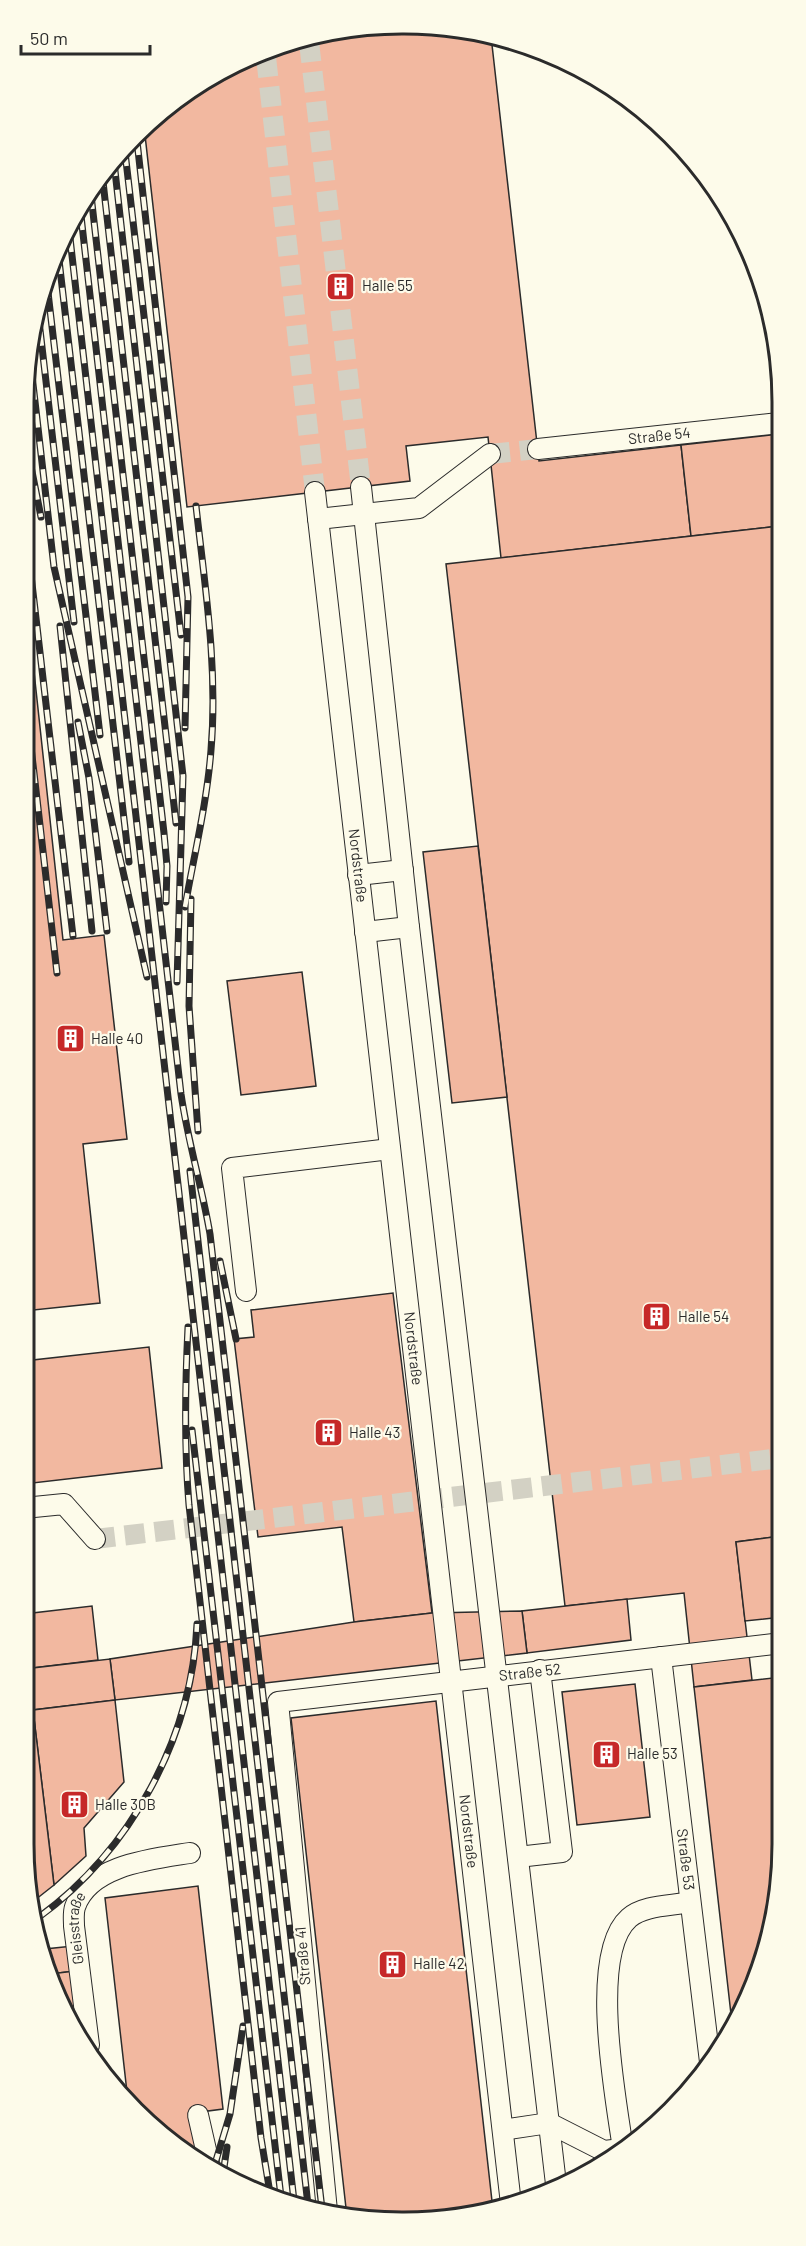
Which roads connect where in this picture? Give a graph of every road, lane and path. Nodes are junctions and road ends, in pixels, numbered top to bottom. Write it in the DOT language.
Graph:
graph roads {
  1 [pos="772,424"];
  2 [pos="538,449"];
  3 [pos="490,454"];
  4 [pos="361,487"];
  5 [pos="315,492"];
  6 [pos="364,514"];
  7 [pos="318,519"];
  8 [pos="403,870"];
  9 [pos="358,875"];
  10 [pos="409,927"];
  11 [pos="365,932"];
  12 [pos="390,1149"];
  13 [pos="246,1290"];
  14 [pos="34,1507"];
  15 [pos="95,1539"];
  16 [pos="772,1644"];
  17 [pos="661,1657"];
  18 [pos="540,1670"];
  19 [pos="497,1675"];
  20 [pos="451,1680"];
  21 [pos="278,1702"];
  22 [pos="190,1853"];
  23 [pos="518,1857"];
  24 [pos="690,1902"];
  25 [pos="87,2033"];
  26 [pos="708,2049"];
  27 [pos="198,2115"];
  28 [pos="549,2123"];
  29 [pos="502,2130"];
  30 [pos="617,2142"];
  31 [pos="605,2151"];
  32 [pos="207,2155"];
  33 [pos="555,2178"];
  34 [pos="510,2195"];
  35 [pos="326,2203"];
  1 -- 2 [label="street, Straße 54"];
  3 -- 6 [label="street"];
  4 -- 6 [label="street"];
  5 -- 7 [label="street, Nordstraße"];
  6 -- 7 [label="street"];
  6 -- 8 [label="street"];
  7 -- 9 [label="street, Nordstraße"];
  8 -- 9 [label="street"];
  8 -- 10 [label="street"];
  9 -- 11 [label="street, Nordstraße"];
  10 -- 11 [label="street"];
  10 -- 19 [label="street"];
  11 -- 12 [label="street, Nordstraße"];
  12 -- 13 [label="street"];
  12 -- 20 [label="street, Nordstraße"];
  14 -- 15 [label="street"];
  16 -- 17 [label="street, Straße 52"];
  17 -- 18 [label="street, Straße 52"];
  17 -- 24 [label="street, Straße 53"];
  18 -- 19 [label="street, Straße 52"];
  18 -- 23 [label="street"];
  19 -- 20 [label="street, Straße 52"];
  19 -- 23 [label="street"];
  20 -- 21 [label="street, Straße 52"];
  20 -- 29 [label="street, Nordstraße"];
  21 -- 35 [label="street, Straße 41"];
  22 -- 25 [label="street, Gleisstraße"];
  23 -- 28 [label="street"];
  24 -- 26 [label="street, Straße 53"];
  24 -- 30 [label="street"];
  27 -- 32 [label="street"];
  28 -- 29 [label="street"];
  28 -- 31 [label="street"];
  28 -- 33 [label="street"];
  29 -- 34 [label="street, Nordstraße"];
}
